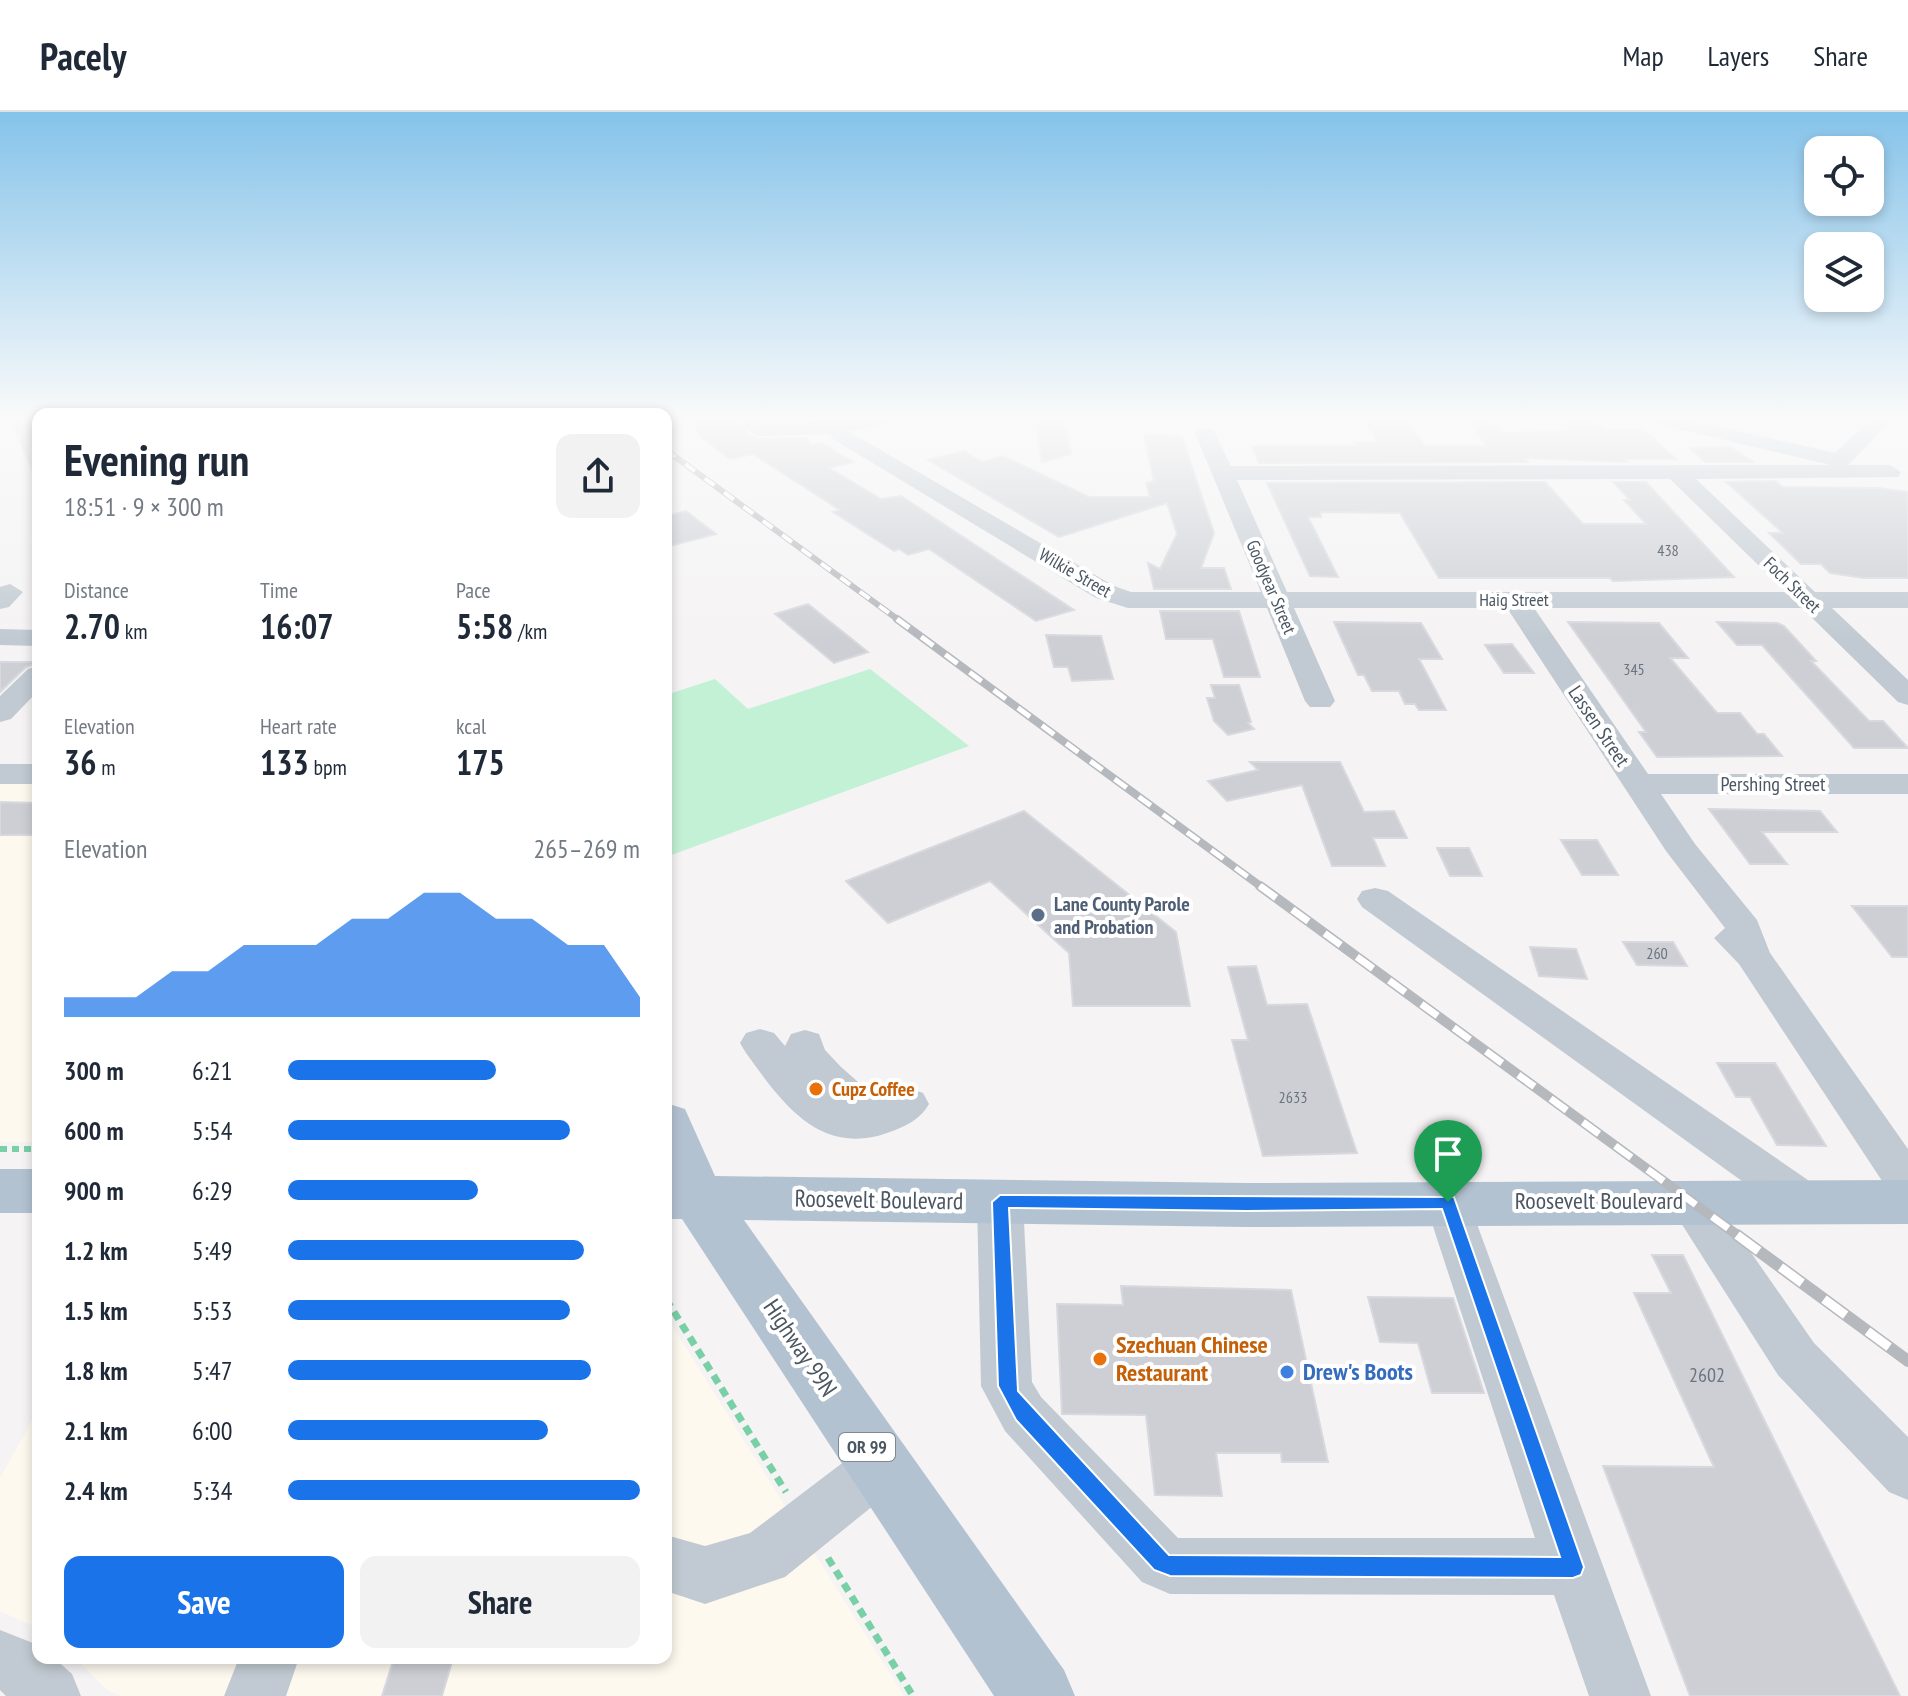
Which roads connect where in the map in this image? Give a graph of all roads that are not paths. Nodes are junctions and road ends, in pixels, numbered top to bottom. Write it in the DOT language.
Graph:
graph roads {
  1 [pos="937,492"];
  2 [pos="1231,492"];
  3 [pos="1697,492"];
  4 [pos="1120,598"];
  5 [pos="1277,600"];
  6 [pos="1515,600"];
  7 [pos="1808,600"];
  8 [pos="1908,600"];
  9 [pos="0,637"];
  10 [pos="32,638"];
  11 [pos="32,681"];
  12 [pos="1908,696"];
  13 [pos="1320,701"];
  14 [pos="0,713"];
  15 [pos="0,774"];
  16 [pos="32,774"];
  17 [pos="1638,784"];
  18 [pos="1908,784"];
  19 [pos="1375,899"];
  20 [pos="760,1043"];
  21 [pos="805,1044"];
  22 [pos="672,1161"];
  23 [pos="1908,1184"];
  24 [pos="676,1187"];
  25 [pos="0,1191"];
  26 [pos="32,1191"];
  27 [pos="1690,1201"];
  28 [pos="1000,1202"];
  29 [pos="1448,1202"];
  30 [pos="1805,1202"];
  31 [pos="1908,1202"];
  32 [pos="881,1466"];
  33 [pos="1908,1474"];
  34 [pos="672,1565"];
  35 [pos="1573,1567"];
  36 [pos="0,1660"];
  37 [pos="267,1664"];
  38 [pos="50,1696"];
  39 [pos="255,1696"];
  40 [pos="1038,1696"];
  41 [pos="1620,1696"];
  1 -- 4 [label="street, Wilkie Street"];
  2 -- 5 [label="street, Goodyear Street"];
  3 -- 7 [label="street, Foch Street"];
  4 -- 5 [label="street, Haig Street"];
  5 -- 6 [label="street, Haig Street"];
  5 -- 13 [label="street, Goodyear Street"];
  6 -- 7 [label="street, Haig Street"];
  6 -- 17 [label="street, Lassen Street"];
  7 -- 8 [label="street, Haig Street"];
  7 -- 12 [label="street, Foch Street"];
  9 -- 10 [label="street"];
  11 -- 14 [label="street"];
  15 -- 16 [label="street"];
  17 -- 18 [label="street, Pershing Street"];
  17 -- 23 [label="street, Lassen Street"];
  19 -- 30 [label="street"];
  20 -- 21 [label="street"];
  22 -- 24 [label="main road, Highway 99N / OR 99"];
  24 -- 28 [label="main road, Roosevelt Boulevard"];
  24 -- 32 [label="main road, Highway 99N / OR 99"];
  25 -- 26 [label="main road"];
  27 -- 29 [label="main road, Roosevelt Boulevard"];
  27 -- 30 [label="main road, Roosevelt Boulevard"];
  27 -- 33 [label="street"];
  28 -- 29 [label="main road, Roosevelt Boulevard"];
  28 -- 35 [label="street"];
  29 -- 35 [label="street"];
  30 -- 31 [label="main road, Roosevelt Boulevard"];
  32 -- 34 [label="street"];
  32 -- 40 [label="main road, Highway 99N / OR 99"];
  35 -- 41 [label="street"];
  36 -- 38 [label="street"];
  37 -- 39 [label="street"];
}
